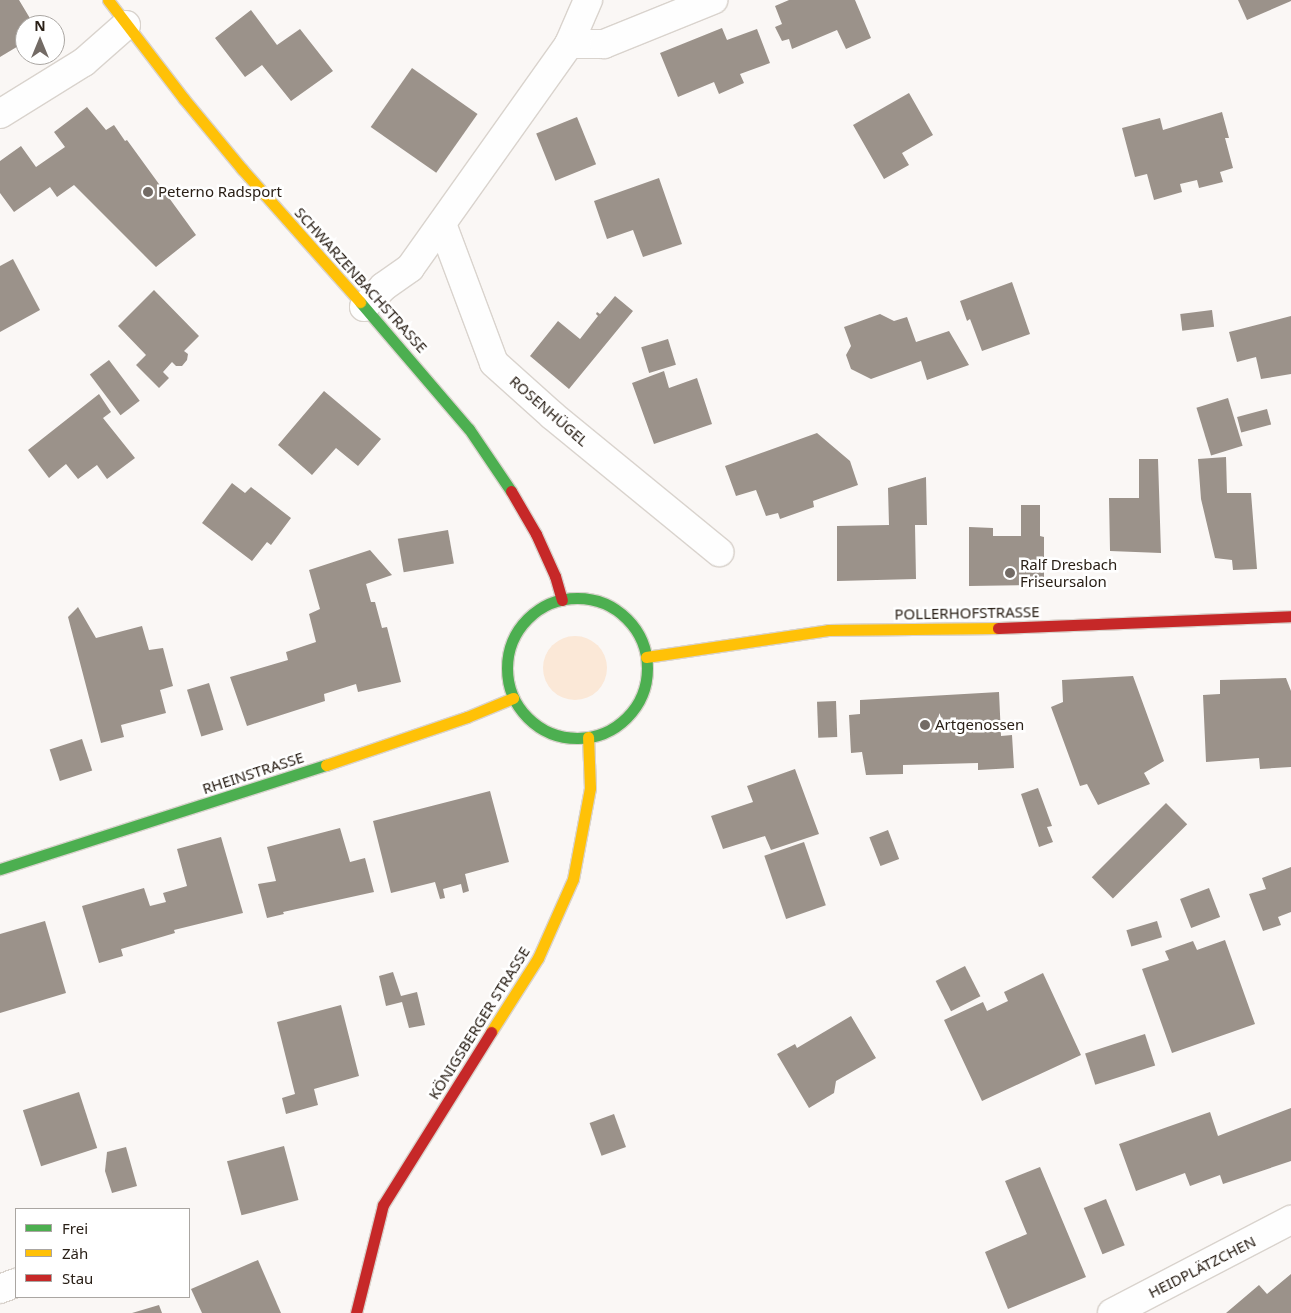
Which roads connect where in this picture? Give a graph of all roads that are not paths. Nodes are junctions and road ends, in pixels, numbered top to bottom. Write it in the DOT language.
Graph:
graph roads {
  1 [pos="108,0"];
  2 [pos="588,0"];
  3 [pos="713,0"];
  4 [pos="126,25"];
  5 [pos="570,44"];
  6 [pos="0,114"];
  7 [pos="442,224"];
  8 [pos="364,307"];
  9 [pos="719,552"];
  10 [pos="562,600"];
  11 [pos="1291,616"];
  12 [pos="646,657"];
  13 [pos="513,698"];
  14 [pos="588,737"];
  15 [pos="0,869"];
  16 [pos="1291,1220"];
  17 [pos="15,1283"];
  18 [pos="0,1289"];
  19 [pos="356,1313"];
  20 [pos="1112,1313"];
  1 -- 4 [label="main road, SCHWARZENBACHSTRASSE"];
  2 -- 5 [label="street"];
  3 -- 5 [label="street"];
  4 -- 6 [label="street"];
  4 -- 8 [label="main road, SCHWARZENBACHSTRASSE"];
  5 -- 7 [label="street"];
  7 -- 8 [label="street"];
  7 -- 9 [label="street, ROSENHÜGEL"];
  8 -- 10 [label="main road, SCHWARZENBACHSTRASSE"];
  10 -- 12 [label="main road"];
  10 -- 13 [label="main road"];
  11 -- 12 [label="main road, POLLERHOFSTRASSE"];
  12 -- 14 [label="main road"];
  13 -- 14 [label="main road"];
  13 -- 15 [label="main road, RHEINSTRASSE"];
  14 -- 19 [label="main road, KÖNIGSBERGER STRASSE"];
  16 -- 20 [label="street, HEIDPLÄTZCHEN"];
  17 -- 18 [label="street"];
}
